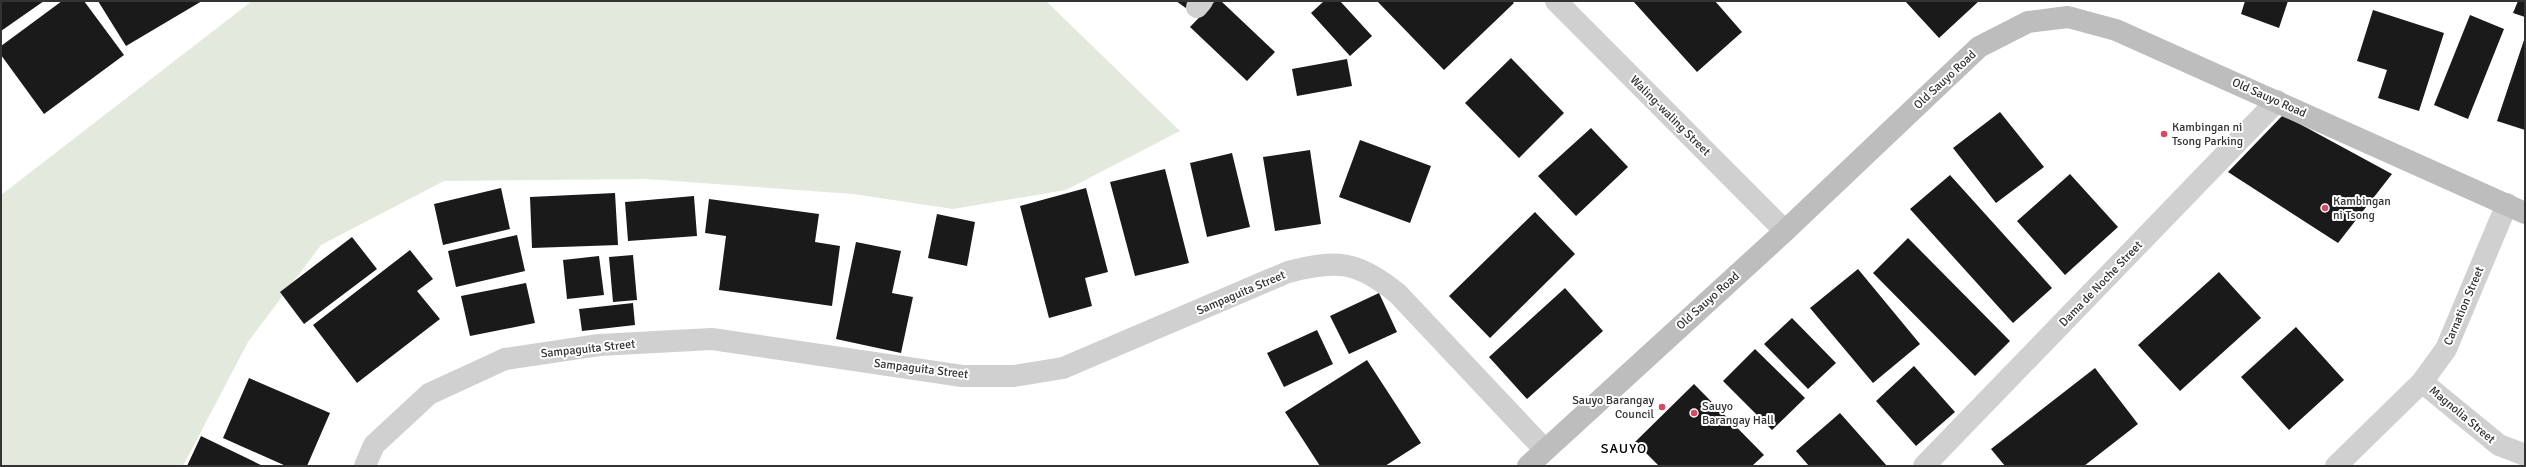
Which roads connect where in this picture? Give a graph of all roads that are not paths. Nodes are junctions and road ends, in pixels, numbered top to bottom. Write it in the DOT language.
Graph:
graph roads {
  1 [pos="1556,1"];
  2 [pos="2277,102"];
  3 [pos="2516,208"];
  4 [pos="1785,231"];
  5 [pos="2422,382"];
  6 [pos="1545,450"];
  7 [pos="2525,455"];
  8 [pos="365,466"];
  9 [pos="1528,466"];
  10 [pos="1924,466"];
  11 [pos="2336,466"];
  1 -- 4 [label="street, Waling-waling Street"];
  2 -- 3 [label="main road, Old Sauyo Road"];
  2 -- 4 [label="main road, Old Sauyo Road"];
  2 -- 10 [label="street, Dama de Noche Street"];
  3 -- 5 [label="street, Carnation Street"];
  4 -- 6 [label="main road, Old Sauyo Road"];
  5 -- 7 [label="street, Magnolia Street"];
  5 -- 11 [label="street, Carnation Street"];
  6 -- 8 [label="street, Sampaguita Street"];
  6 -- 9 [label="main road, Old Sauyo Road"];
}
